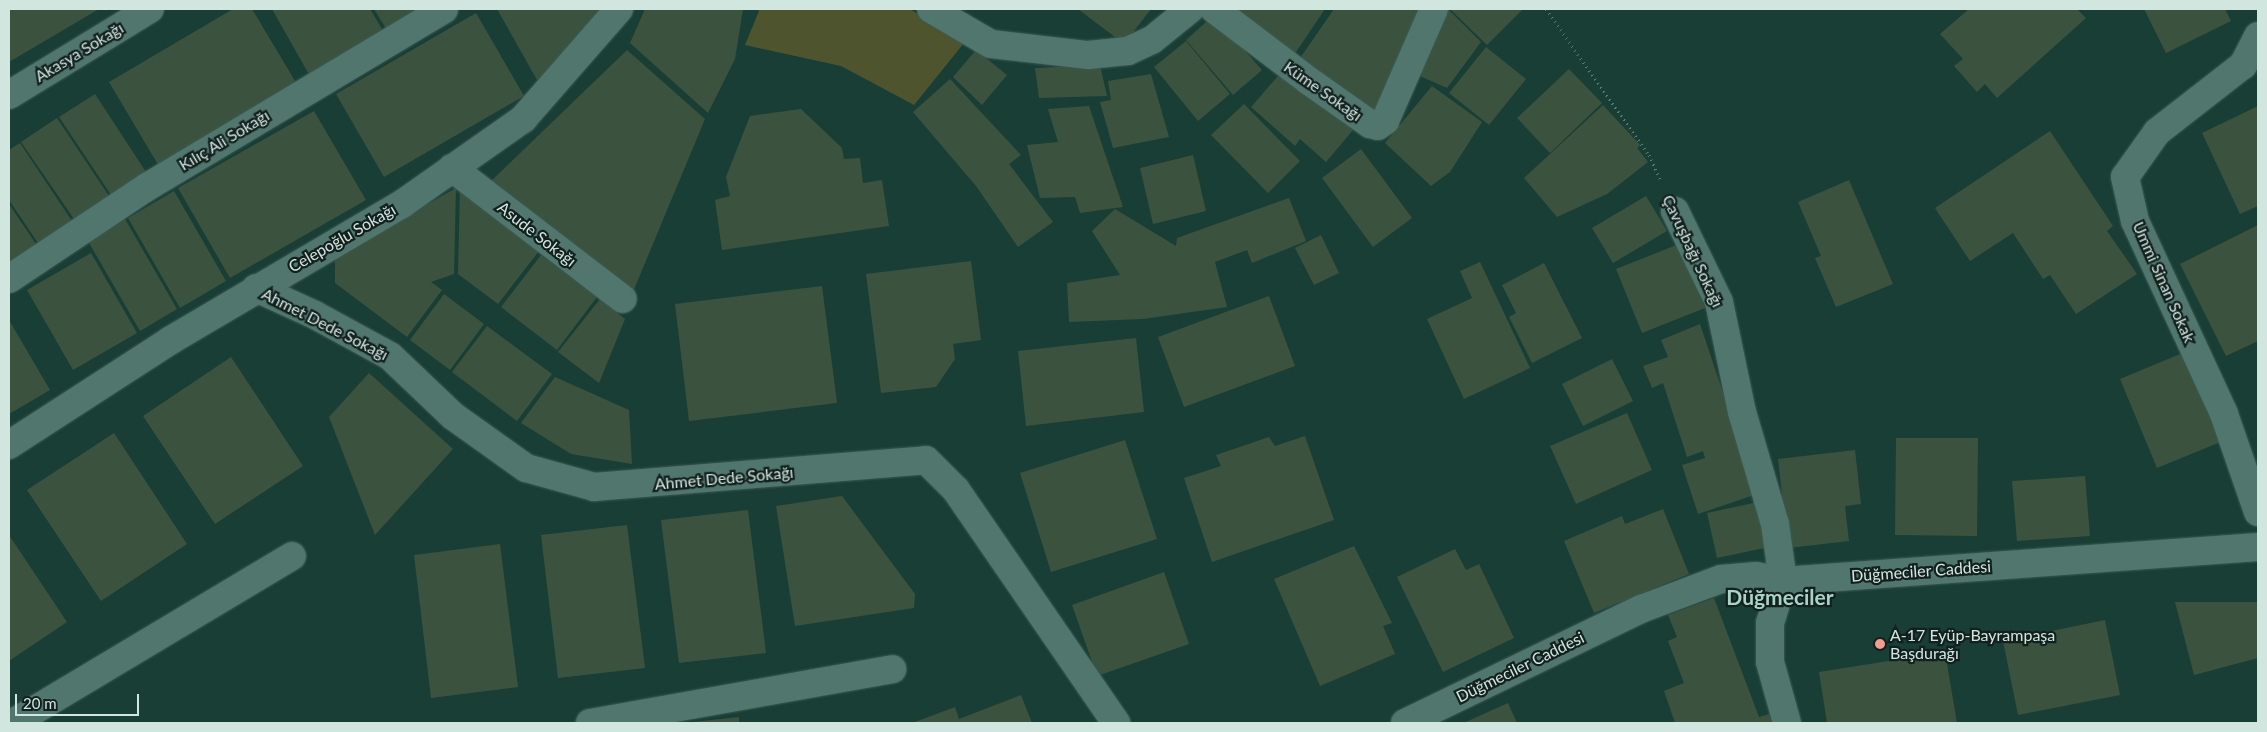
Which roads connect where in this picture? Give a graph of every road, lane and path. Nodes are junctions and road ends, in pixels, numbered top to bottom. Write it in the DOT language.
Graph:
graph roads {
  1 [pos="150,9"];
  2 [pos="444,9"];
  3 [pos="618,9"];
  4 [pos="931,9"];
  5 [pos="1190,9"];
  6 [pos="1214,9"];
  7 [pos="1434,9"];
  8 [pos="1546,9"];
  9 [pos="2258,36"];
  10 [pos="9,95"];
  11 [pos="452,168"];
  12 [pos="1675,211"];
  13 [pos="9,279"];
  14 [pos="256,288"];
  15 [pos="623,299"];
  16 [pos="9,445"];
  17 [pos="2258,512"];
  18 [pos="2258,547"];
  19 [pos="292,556"];
  20 [pos="1783,581"];
  21 [pos="892,669"];
  22 [pos="13,723"];
  23 [pos="590,723"];
  24 [pos="1116,723"];
  25 [pos="1405,723"];
  26 [pos="1787,723"];
  1 -- 10 [label="street, Akasya Sokağı"];
  2 -- 13 [label="street, Kılıç Ali Sokağı"];
  3 -- 11 [label="street, Celepoğlu Sokağı"];
  4 -- 5 [label="street"];
  6 -- 7 [label="street, Küme Sokağı"];
  8 -- 12 [label="path, Çavuşbağı Sokağı"];
  9 -- 17 [label="street, Ummi Sinan Sokak"];
  11 -- 14 [label="street, Celepoğlu Sokağı"];
  11 -- 15 [label="street, Asude Sokağı"];
  12 -- 20 [label="street, Çavuşbağı Sokağı"];
  14 -- 16 [label="street, Celepoğlu Sokağı"];
  14 -- 24 [label="street, Ahmet Dede Sokağı"];
  18 -- 20 [label="street, Düğmeciler Caddesi"];
  19 -- 22 [label="street"];
  20 -- 25 [label="street, Düğmeciler Caddesi"];
  20 -- 26 [label="street"];
  21 -- 23 [label="street"];
}
